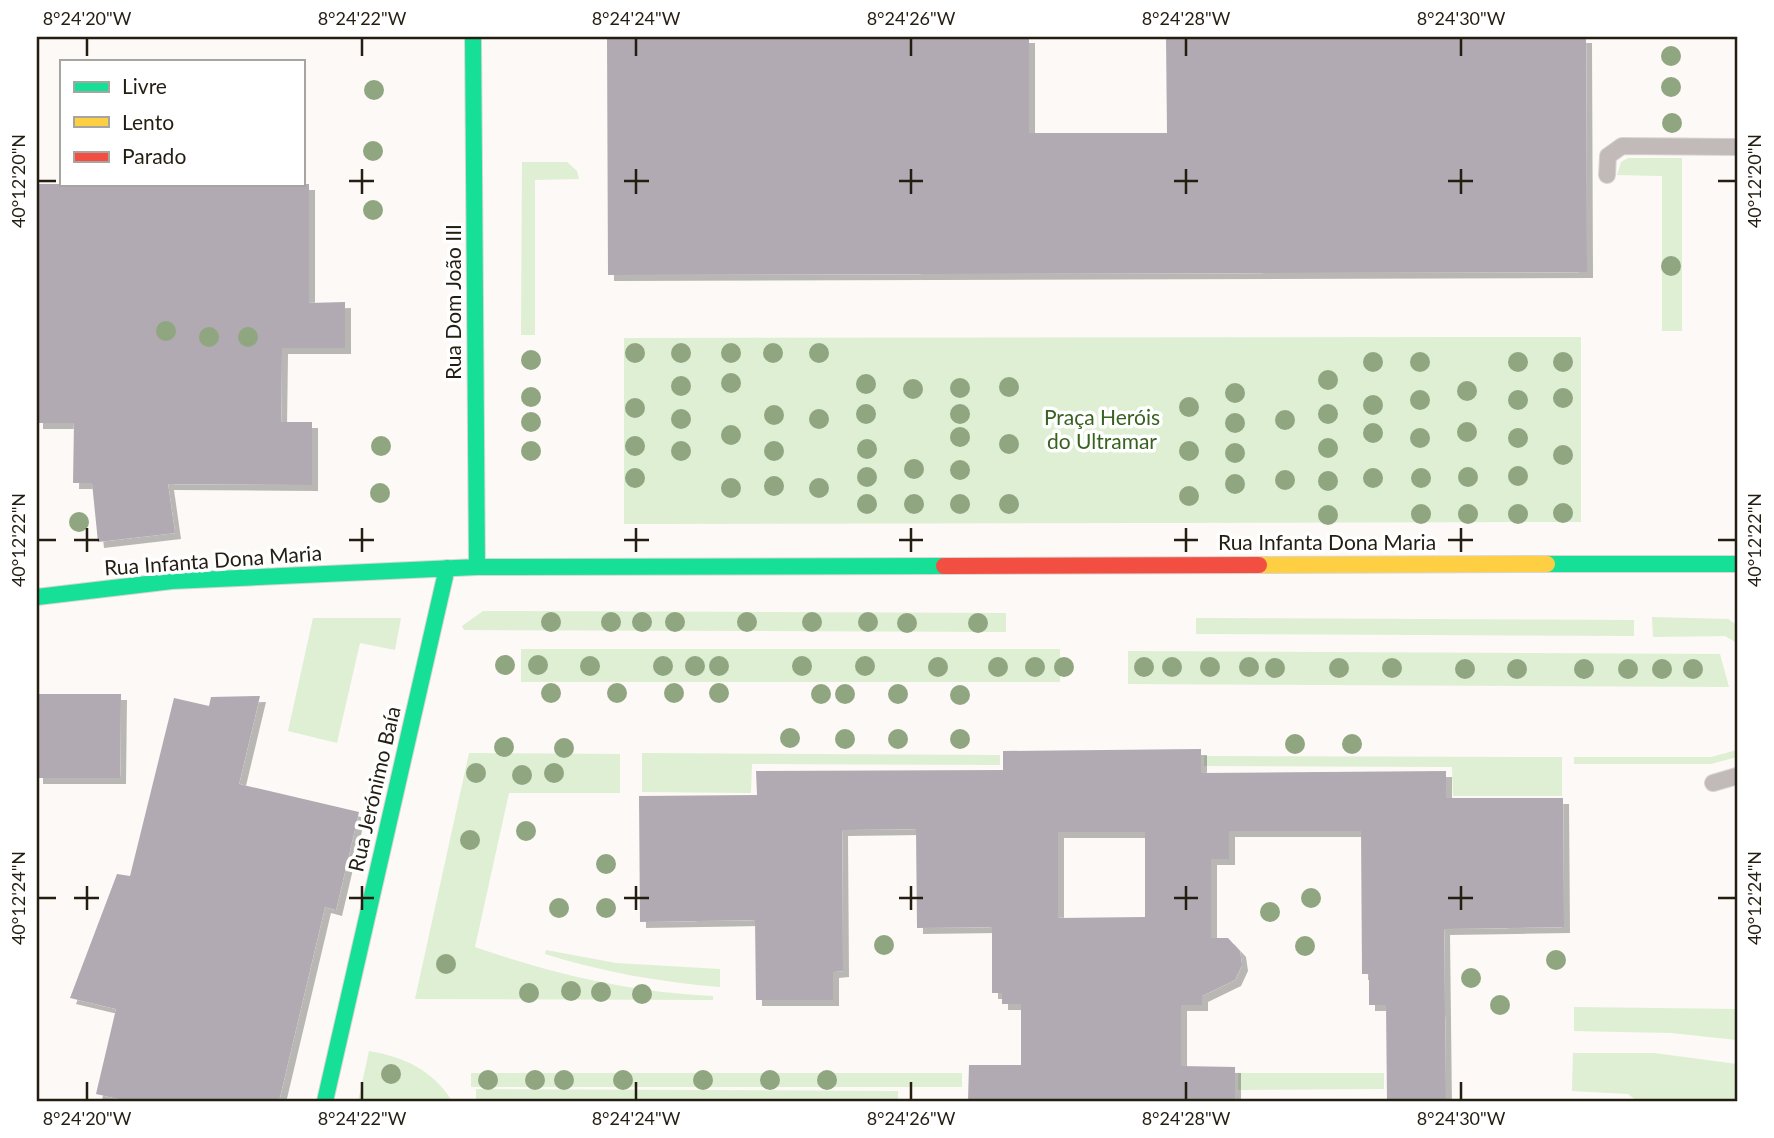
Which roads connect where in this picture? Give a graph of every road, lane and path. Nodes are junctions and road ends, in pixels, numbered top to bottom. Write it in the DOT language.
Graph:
graph roads {
  1 [pos="473,37"];
  2 [pos="1737,147"];
  3 [pos="1607,175"];
  4 [pos="1737,564"];
  5 [pos="477,567"];
  6 [pos="446,568"];
  7 [pos="37,597"];
  8 [pos="1737,776"];
  9 [pos="1713,783"];
  10 [pos="326,1101"];
  1 -- 5 [label="street, Rua Dom João III"];
  2 -- 3 [label="lane"];
  4 -- 5 [label="street, Rua Infanta Dona Maria"];
  5 -- 6 [label="street, Rua Infanta Dona Maria"];
  6 -- 7 [label="street, Rua Infanta Dona Maria"];
  6 -- 10 [label="street, Rua Jerónimo Baía"];
  8 -- 9 [label="lane"];
}
